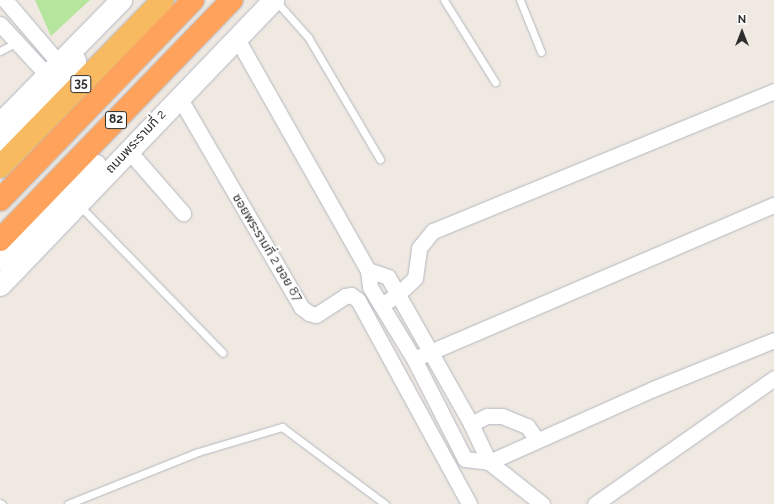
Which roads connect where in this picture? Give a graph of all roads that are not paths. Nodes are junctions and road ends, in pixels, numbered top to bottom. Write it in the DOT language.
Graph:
graph roads {
  1 [pos="5,0"];
  2 [pos="121,0"];
  3 [pos="163,0"];
  4 [pos="193,0"];
  5 [pos="225,0"];
  6 [pos="232,0"];
  7 [pos="274,0"];
  8 [pos="444,0"];
  9 [pos="522,1"];
  10 [pos="103,19"];
  11 [pos="0,24"];
  12 [pos="236,38"];
  13 [pos="17,42"];
  14 [pos="0,51"];
  15 [pos="540,52"];
  16 [pos="53,69"];
  17 [pos="495,82"];
  18 [pos="774,91"];
  19 [pos="177,99"];
  20 [pos="0,123"];
  21 [pos="0,148"];
  22 [pos="128,150"];
  23 [pos="380,159"];
  24 [pos="0,167"];
  25 [pos="0,200"];
  26 [pos="78,203"];
  27 [pos="774,205"];
  28 [pos="183,213"];
  29 [pos="0,233"];
  30 [pos="0,240"];
  31 [pos="0,259"];
  32 [pos="368,270"];
  33 [pos="0,285"];
  34 [pos="398,294"];
  35 [pos="382,304"];
  36 [pos="774,340"];
  37 [pos="223,352"];
  38 [pos="428,352"];
  39 [pos="414,359"];
  40 [pos="774,378"];
  41 [pos="471,424"];
  42 [pos="537,440"];
  43 [pos="489,462"];
  44 [pos="68,504"];
  45 [pos="385,504"];
  46 [pos="469,504"];
  47 [pos="542,504"];
  48 [pos="594,504"];
  1 -- 16 [label="street"];
  2 -- 10 [label="main road, 35"];
  3 -- 24 [label="highway, 35"];
  4 -- 25 [label="highway, 82"];
  5 -- 29 [label="highway"];
  6 -- 30 [label="highway, 82"];
  7 -- 12 [label="main road, ถนนพระรามที่ 2"];
  7 -- 23 [label="lane"];
  8 -- 17 [label="lane"];
  9 -- 15 [label="lane"];
  10 -- 16 [label="main road, 35"];
  10 -- 21 [label="main road"];
  11 -- 13 [label="street"];
  12 -- 19 [label="main road, ถนนพระรามที่ 2"];
  12 -- 32 [label="street"];
  13 -- 14 [label="lane"];
  13 -- 16 [label="street"];
  16 -- 20 [label="main road, 35"];
  18 -- 34 [label="street"];
  19 -- 22 [label="main road, ถนนพระรามที่ 2"];
  19 -- 31 [label="main road"];
  19 -- 46 [label="street, ซอยพระรามที่ 2 ซอย 87"];
  22 -- 26 [label="main road, ถนนพระรามที่ 2"];
  22 -- 28 [label="street"];
  26 -- 33 [label="main road, ถนนพระรามที่ 2"];
  26 -- 37 [label="lane"];
  27 -- 38 [label="street"];
  32 -- 34 [label="street"];
  32 -- 35 [label="street"];
  34 -- 35 [label="street"];
  34 -- 38 [label="street"];
  35 -- 39 [label="street"];
  36 -- 42 [label="street"];
  38 -- 39 [label="street"];
  38 -- 41 [label="street"];
  39 -- 43 [label="street"];
  40 -- 48 [label="street"];
  41 -- 42 [label="street"];
  41 -- 43 [label="street"];
  42 -- 43 [label="street"];
  43 -- 47 [label="street"];
  44 -- 45 [label="lane"];
}
